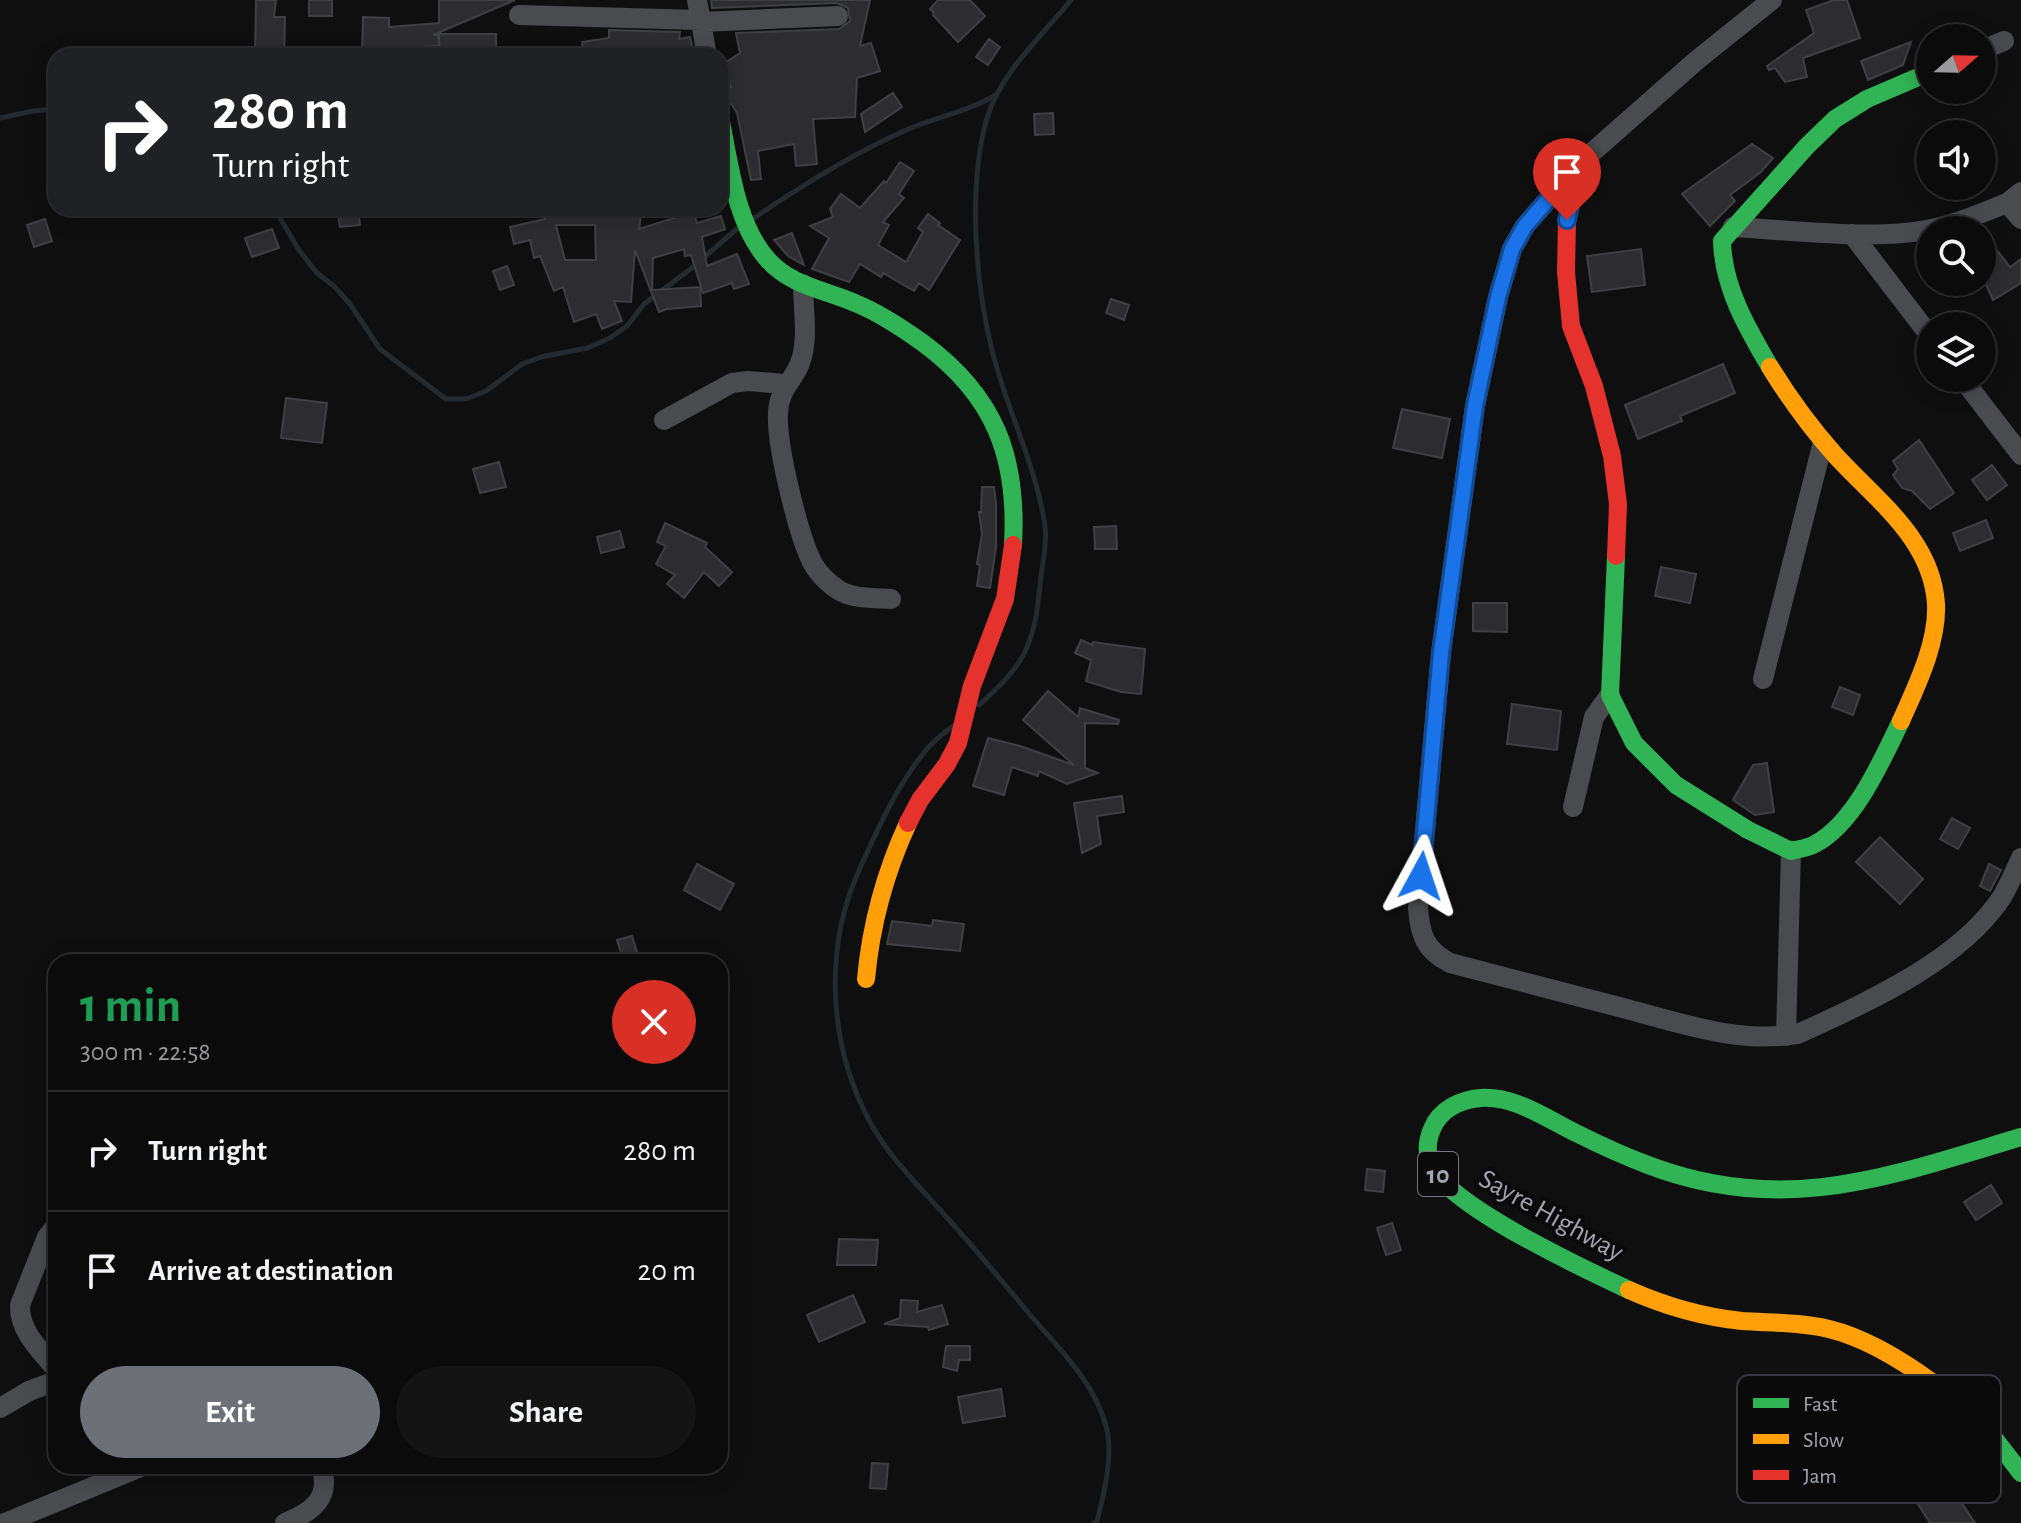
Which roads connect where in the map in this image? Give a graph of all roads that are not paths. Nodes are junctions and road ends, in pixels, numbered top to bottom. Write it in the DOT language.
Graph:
graph roads {
  1 [pos="1772,0"];
  2 [pos="700,14"];
  3 [pos="519,15"];
  4 [pos="838,16"];
  5 [pos="2004,41"];
  6 [pos="1996,44"];
  7 [pos="706,48"];
  8 [pos="1916,78"];
  9 [pos="728,162"];
  10 [pos="1579,164"];
  11 [pos="2014,197"];
  12 [pos="2021,219"];
  13 [pos="1733,227"];
  14 [pos="1852,234"];
  15 [pos="803,284"];
  16 [pos="1916,318"];
  17 [pos="785,384"];
  18 [pos="1973,392"];
  19 [pos="664,420"];
  20 [pos="1823,442"];
  21 [pos="2021,455"];
  22 [pos="891,599"];
  23 [pos="1763,679"];
  24 [pos="1610,695"];
  25 [pos="1573,807"];
  26 [pos="1791,851"];
  27 [pos="2021,858"];
  28 [pos="866,979"];
  29 [pos="1786,1036"];
  30 [pos="2021,1137"];
  31 [pos="48,1236"];
  32 [pos="48,1359"];
  33 [pos="1920,1375"];
  34 [pos="48,1384"];
  35 [pos="0,1408"];
  36 [pos="2001,1448"];
  37 [pos="2021,1473"];
  38 [pos="123,1474"];
  39 [pos="323,1474"];
  40 [pos="0,1515"];
  41 [pos="4,1523"];
  42 [pos="285,1523"];
  1 -- 10 [label="street"];
  2 -- 3 [label="street"];
  2 -- 4 [label="street"];
  2 -- 7 [label="street"];
  5 -- 6 [label="street"];
  8 -- 13 [label="main road"];
  9 -- 15 [label="main road"];
  10 -- 24 [label="main road"];
  10 -- 29 [label="street"];
  11 -- 12 [label="street"];
  11 -- 14 [label="street"];
  13 -- 14 [label="street"];
  13 -- 20 [label="main road"];
  14 -- 16 [label="street"];
  15 -- 17 [label="street"];
  15 -- 28 [label="main road"];
  17 -- 19 [label="street"];
  17 -- 22 [label="street"];
  18 -- 21 [label="street"];
  20 -- 23 [label="street"];
  20 -- 26 [label="main road"];
  24 -- 25 [label="street"];
  24 -- 26 [label="main road"];
  26 -- 29 [label="street"];
  27 -- 29 [label="street"];
  30 -- 33 [label="main road, Sayre Highway / 10"];
  31 -- 32 [label="street"];
  34 -- 35 [label="street"];
  36 -- 37 [label="main road, Sayre Highway / 10"];
  38 -- 41 [label="street"];
  39 -- 42 [label="street"];
  40 -- 41 [label="street"];
}
